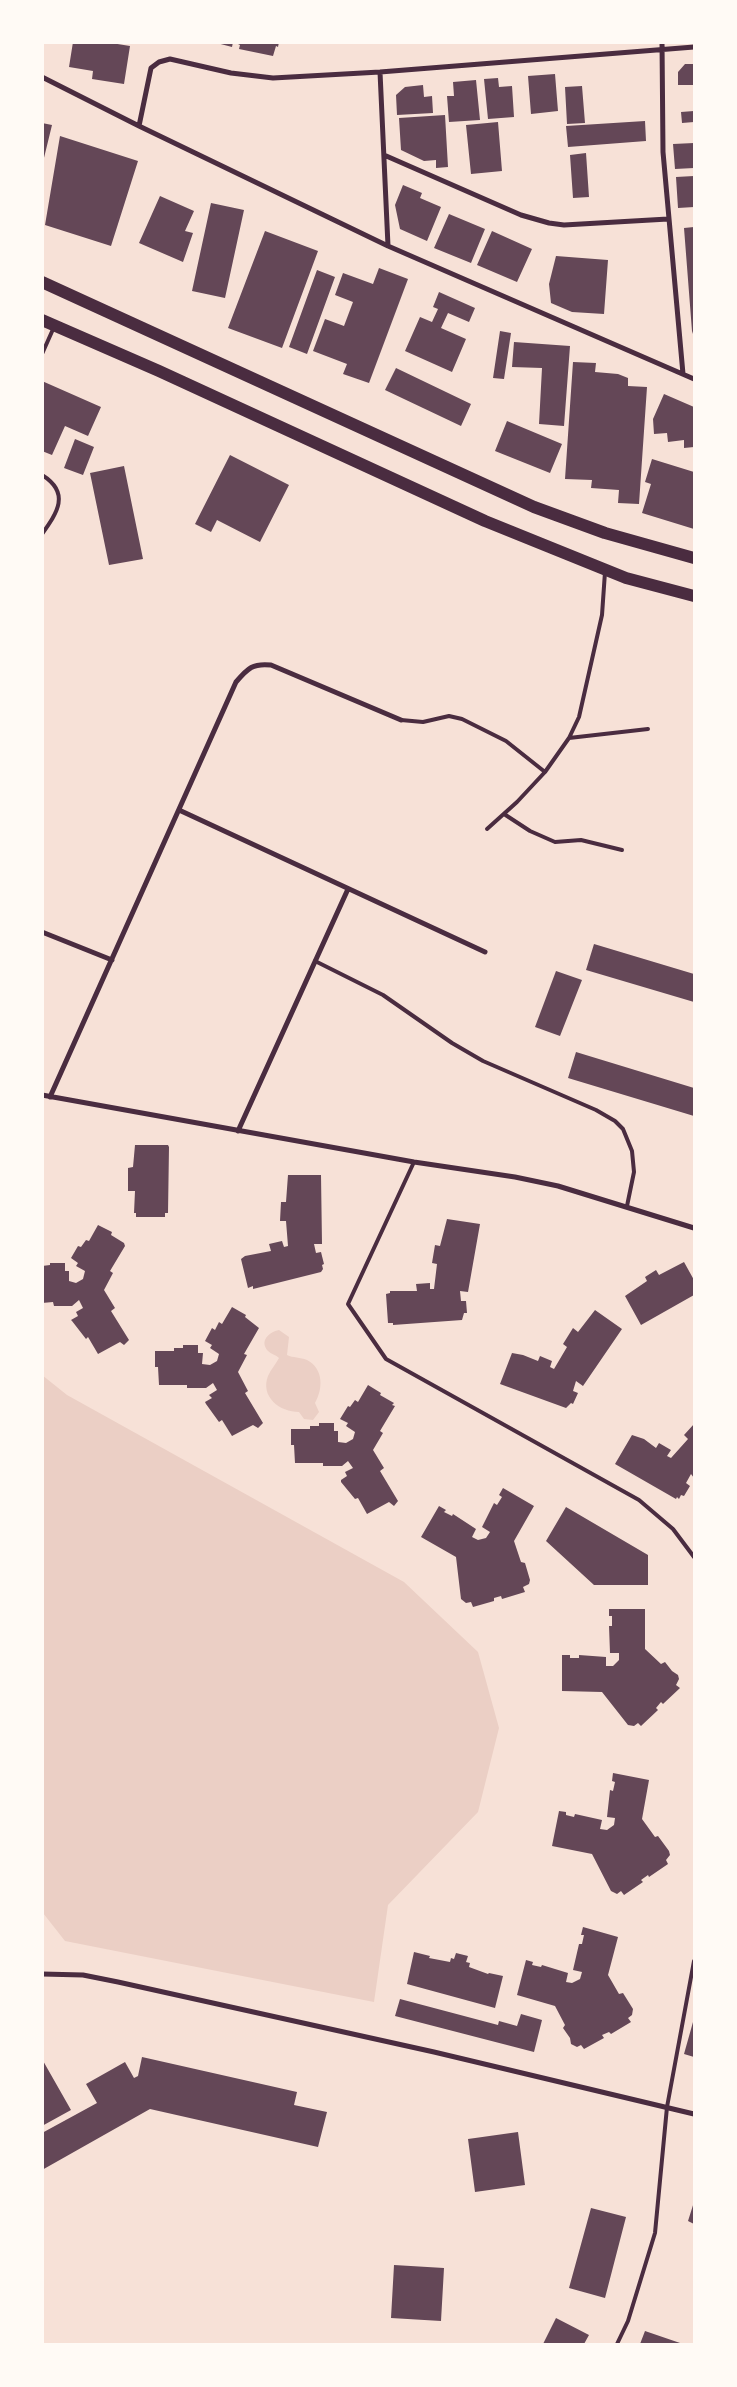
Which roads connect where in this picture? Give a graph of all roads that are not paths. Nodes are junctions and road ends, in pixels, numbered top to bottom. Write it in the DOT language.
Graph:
graph roads {
  1 [pos="662,42"];
  2 [pos="694,47"];
  3 [pos="662,50"];
  4 [pos="380,72"];
  5 [pos="42,78"];
  6 [pos="138,126"];
  7 [pos="384,155"];
  8 [pos="668,219"];
  9 [pos="388,246"];
  10 [pos="42,282"];
  11 [pos="49,322"];
  12 [pos="42,354"];
  13 [pos="683,374"];
  14 [pos="694,379"];
  15 [pos="42,475"];
  16 [pos="42,534"];
  17 [pos="694,558"];
  18 [pos="606,570"];
  19 [pos="694,596"];
  20 [pos="401,720"];
  21 [pos="648,729"];
  22 [pos="569,738"];
  23 [pos="545,772"];
  24 [pos="179,810"];
  25 [pos="504,814"];
  26 [pos="487,829"];
  27 [pos="622,850"];
  28 [pos="348,889"];
  29 [pos="42,932"];
  30 [pos="485,952"];
  31 [pos="112,960"];
  32 [pos="315,961"];
  33 [pos="42,1095"];
  34 [pos="50,1097"];
  35 [pos="238,1131"];
  36 [pos="414,1162"];
  37 [pos="627,1206"];
  38 [pos="694,1228"];
  39 [pos="694,1557"];
  40 [pos="694,1961"];
  41 [pos="42,1974"];
  42 [pos="667,2107"];
  43 [pos="694,2114"];
  44 [pos="617,2344"];
  1 -- 3 [label="street"];
  2 -- 3 [label="street"];
  3 -- 4 [label="street"];
  3 -- 8 [label="street"];
  4 -- 6 [label="street"];
  4 -- 7 [label="street"];
  5 -- 6 [label="street"];
  6 -- 9 [label="street"];
  7 -- 8 [label="street"];
  7 -- 9 [label="street"];
  8 -- 13 [label="street"];
  9 -- 13 [label="street"];
  10 -- 17 [label="main road"];
  11 -- 12 [label="lane"];
  11 -- 18 [label="main road"];
  13 -- 14 [label="street"];
  15 -- 16 [label="lane"];
  18 -- 19 [label="main road"];
  18 -- 22 [label="lane"];
  20 -- 23 [label="lane"];
  20 -- 24 [label="street"];
  21 -- 22 [label="lane"];
  22 -- 23 [label="lane"];
  23 -- 25 [label="lane"];
  24 -- 28 [label="street"];
  24 -- 31 [label="street"];
  25 -- 26 [label="lane"];
  25 -- 27 [label="lane"];
  28 -- 30 [label="street"];
  28 -- 32 [label="street"];
  29 -- 31 [label="street"];
  31 -- 34 [label="street"];
  32 -- 35 [label="street"];
  32 -- 37 [label="lane"];
  33 -- 34 [label="street"];
  34 -- 35 [label="street"];
  35 -- 36 [label="street"];
  36 -- 37 [label="street"];
  36 -- 39 [label="lane"];
  37 -- 38 [label="street"];
  40 -- 42 [label="lane"];
  41 -- 42 [label="street"];
  42 -- 43 [label="street"];
  42 -- 44 [label="lane"];
}
